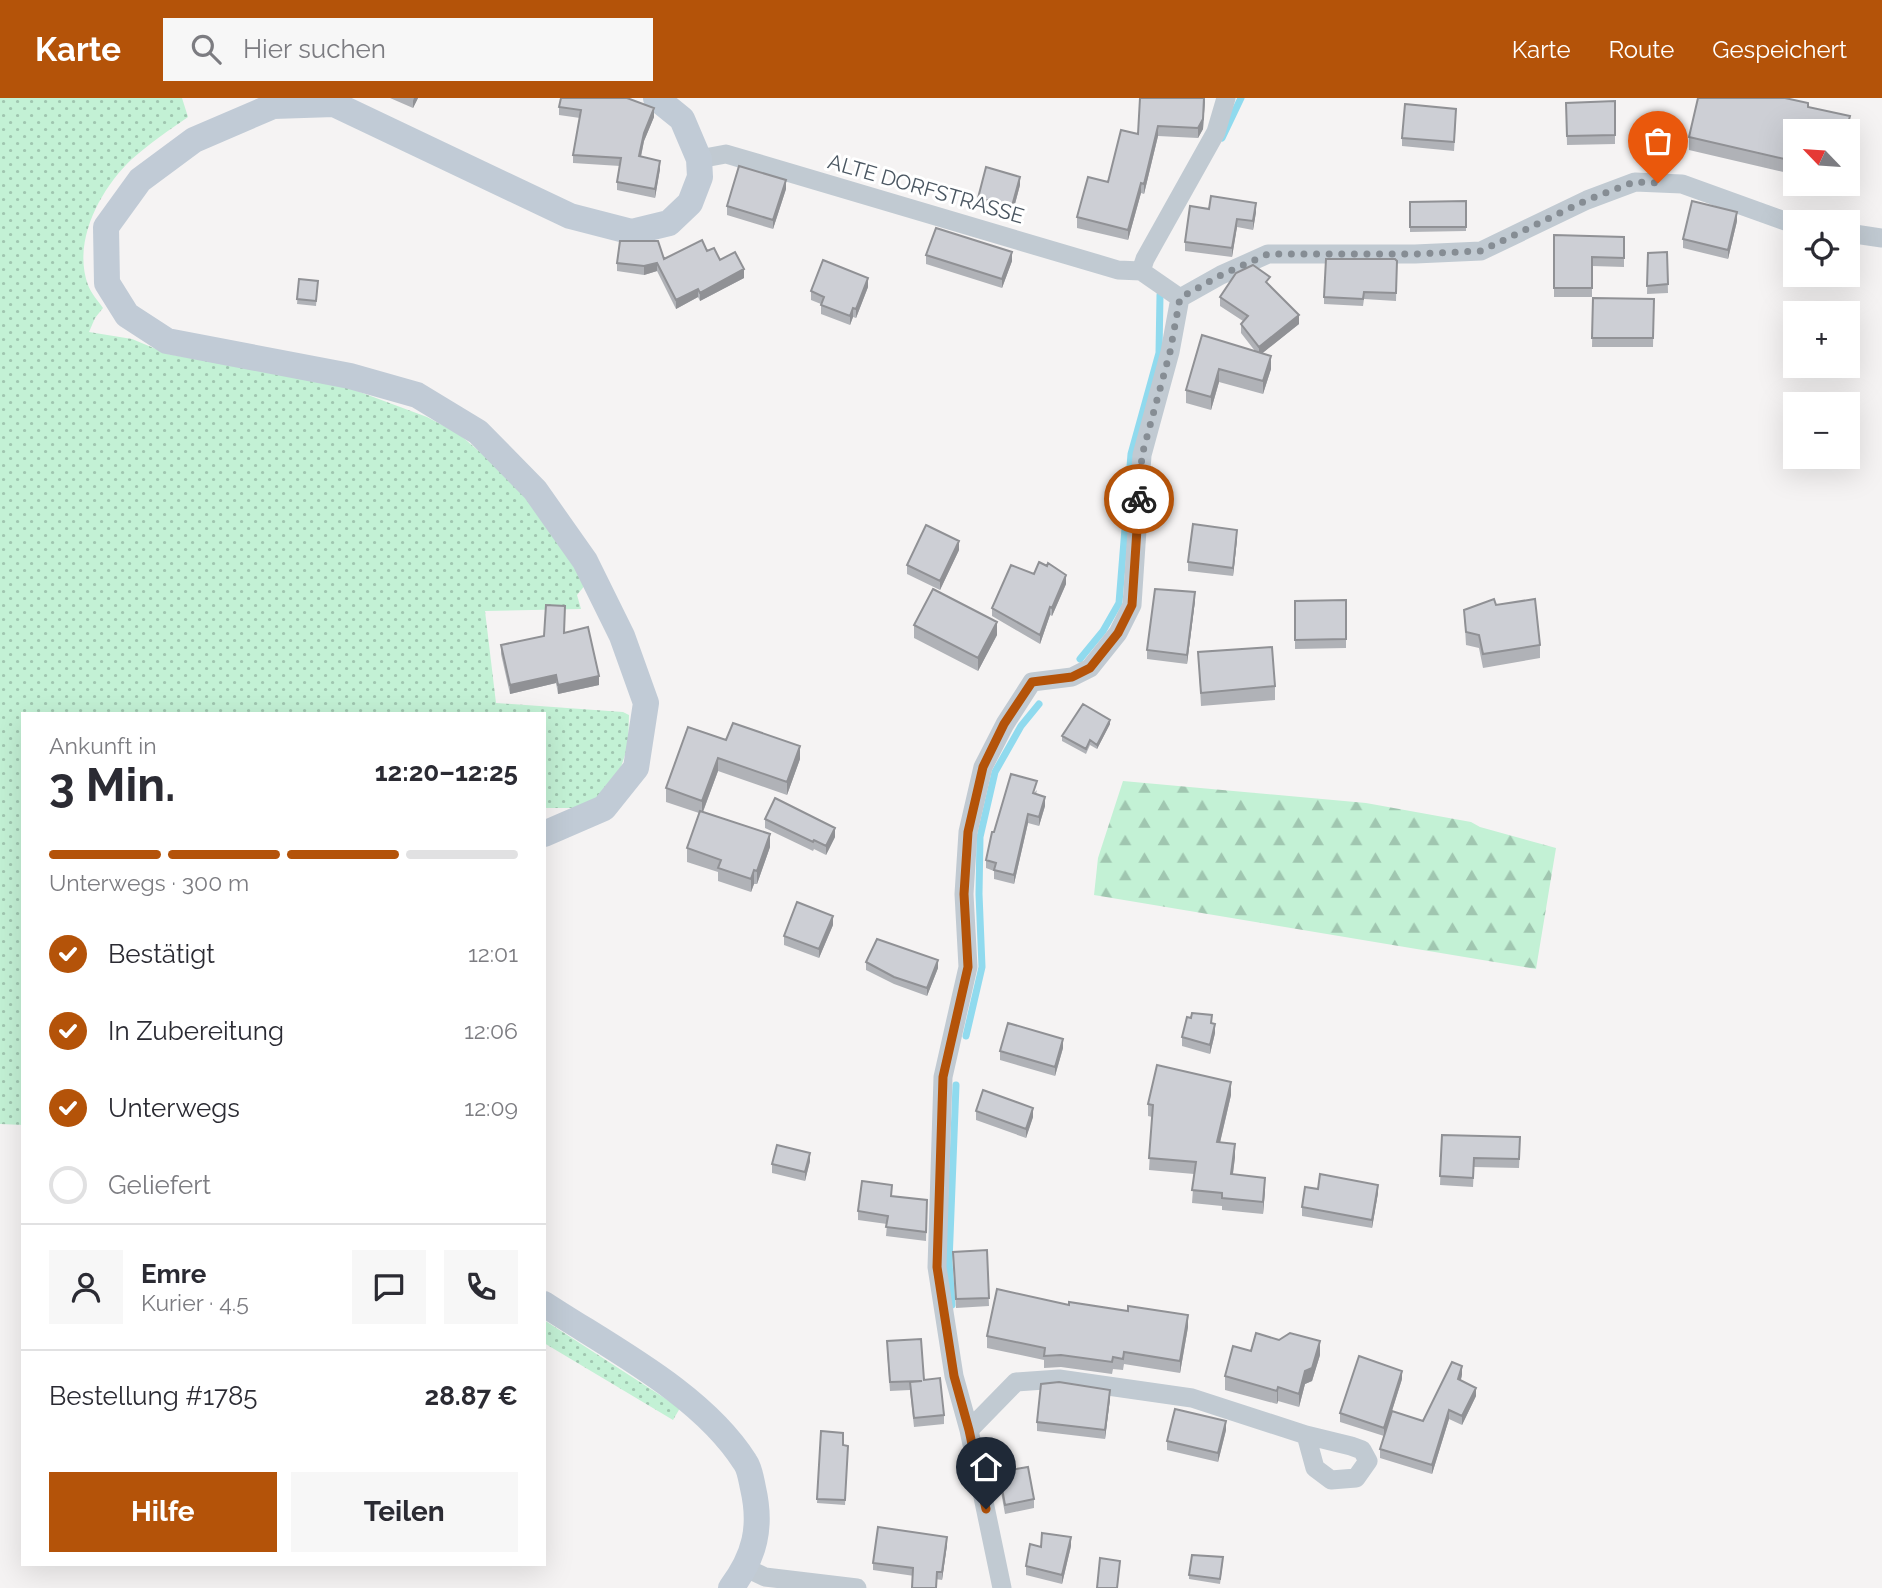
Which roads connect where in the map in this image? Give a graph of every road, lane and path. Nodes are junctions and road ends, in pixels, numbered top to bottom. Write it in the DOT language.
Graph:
graph roads {
  1 [pos="656,98"];
  2 [pos="1226,98"];
  3 [pos="699,159"];
  4 [pos="1783,220"];
  5 [pos="1860,235"];
  6 [pos="1882,238"];
  7 [pos="1141,271"];
  8 [pos="1180,298"];
  9 [pos="546,833"];
  10 [pos="546,1305"];
  11 [pos="969,1430"];
  12 [pos="1306,1435"];
  13 [pos="739,1578"];
  14 [pos="857,1588"];
  15 [pos="1002,1588"];
  1 -- 3 [label="main road"];
  2 -- 7 [label="street"];
  3 -- 7 [label="street, ALTE DORFSTRASSE"];
  3 -- 9 [label="main road"];
  4 -- 8 [label="street"];
  5 -- 6 [label="street"];
  7 -- 8 [label="street, ALTE DORFSTRASSE"];
  8 -- 11 [label="street"];
  10 -- 13 [label="main road"];
  11 -- 12 [label="street"];
  11 -- 15 [label="street"];
  13 -- 14 [label="street"];
}
